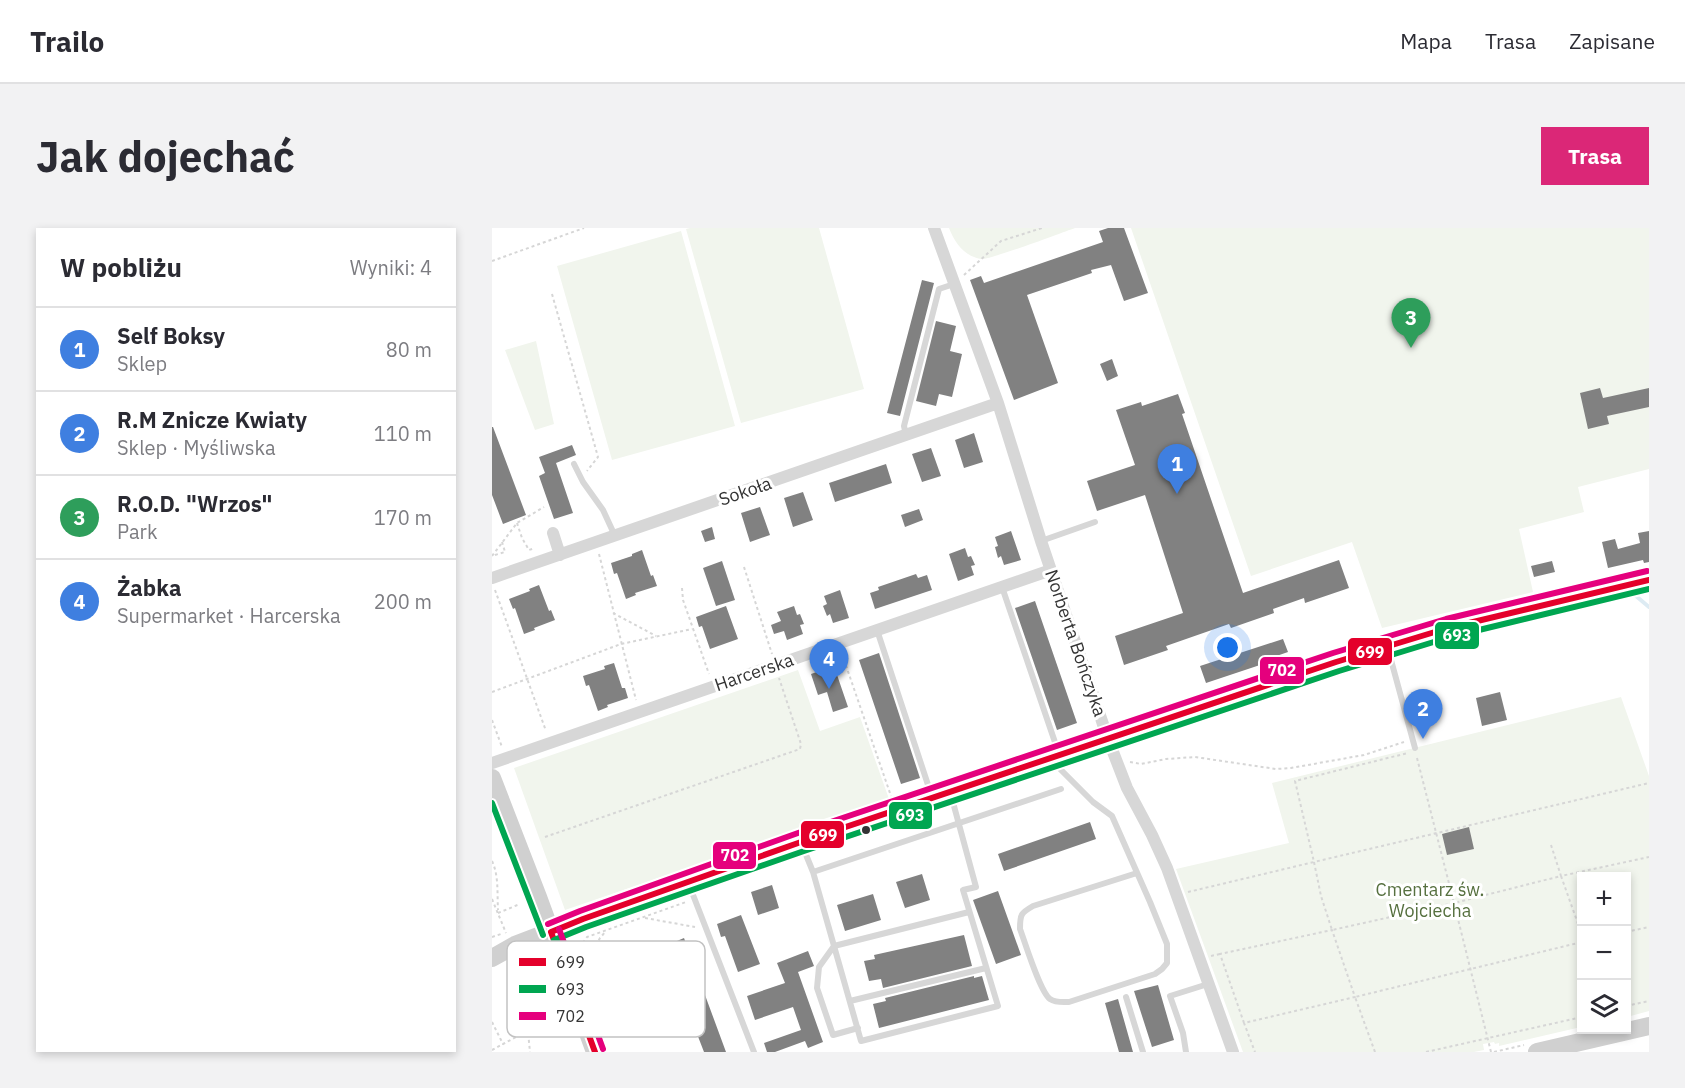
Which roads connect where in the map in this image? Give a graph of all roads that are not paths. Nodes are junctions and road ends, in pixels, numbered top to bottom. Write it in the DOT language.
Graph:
graph roads {
  1 [pos="934,228"];
  2 [pos="954,284"];
  3 [pos="998,404"];
  4 [pos="906,435"];
  5 [pos="574,464"];
  6 [pos="1095,522"];
  7 [pos="553,533"];
  8 [pos="615,536"];
  9 [pos="1041,541"];
  10 [pos="560,555"];
  11 [pos="1051,570"];
  12 [pos="492,578"];
  13 [pos="1649,580"];
  14 [pos="1002,587"];
  15 [pos="877,630"];
  16 [pos="1387,646"];
  17 [pos="1108,739"];
  18 [pos="1414,748"];
  19 [pos="1055,756"];
  20 [pos="492,763"];
  21 [pos="492,778"];
  22 [pos="1061,789"];
  23 [pos="941,795"];
  24 [pos="959,823"];
  25 [pos="801,842"];
  26 [pos="813,872"];
  27 [pos="1137,873"];
  28 [pos="688,881"];
  29 [pos="969,912"];
  30 [pos="551,932"];
  31 [pos="526,941"];
  32 [pos="554,941"];
  33 [pos="834,946"];
  34 [pos="507,950"];
  35 [pos="492,958"];
  36 [pos="986,968"];
  37 [pos="1209,984"];
  38 [pos="1126,997"];
  39 [pos="850,1001"];
  40 [pos="1649,1026"];
  41 [pos="858,1028"];
  42 [pos="590,1037"];
  43 [pos="595,1052"];
  44 [pos="754,1052"];
  45 [pos="1143,1052"];
  46 [pos="1186,1052"];
  47 [pos="1233,1052"];
  48 [pos="1537,1052"];
  1 -- 2 [label="street, Norberta Bończyka"];
  2 -- 3 [label="street, Norberta Bończyka"];
  2 -- 4 [label="lane"];
  3 -- 4 [label="street, Sokoła"];
  3 -- 9 [label="street, Norberta Bończyka"];
  4 -- 8 [label="street, Sokoła"];
  5 -- 8 [label="lane"];
  6 -- 9 [label="lane"];
  7 -- 10 [label="street"];
  8 -- 10 [label="street, Sokoła"];
  9 -- 11 [label="street, Norberta Bończyka"];
  10 -- 12 [label="street, Sokoła"];
  11 -- 14 [label="street, Harcerska"];
  11 -- 17 [label="street, Norberta Bończyka"];
  13 -- 16 [label="street"];
  14 -- 15 [label="street, Harcerska"];
  14 -- 19 [label="lane"];
  15 -- 20 [label="street, Harcerska"];
  15 -- 23 [label="lane"];
  16 -- 17 [label="street"];
  16 -- 18 [label="lane"];
  17 -- 19 [label="street"];
  17 -- 37 [label="street, Norberta Bończyka"];
  19 -- 23 [label="street"];
  19 -- 27 [label="lane"];
  21 -- 30 [label="street"];
  22 -- 24 [label="lane"];
  23 -- 24 [label="lane"];
  23 -- 25 [label="street"];
  24 -- 26 [label="lane"];
  24 -- 29 [label="lane"];
  25 -- 26 [label="lane"];
  25 -- 28 [label="street"];
  26 -- 33 [label="lane"];
  27 -- 27 [label="lane"];
  28 -- 30 [label="street"];
  28 -- 44 [label="lane"];
  29 -- 33 [label="lane"];
  29 -- 36 [label="lane"];
  30 -- 31 [label="street"];
  30 -- 32 [label="street"];
  33 -- 39 [label="lane"];
  33 -- 41 [label="lane"];
  34 -- 35 [label="street"];
  36 -- 39 [label="lane"];
  36 -- 41 [label="lane"];
  37 -- 46 [label="lane"];
  37 -- 47 [label="street, Norberta Bończyka"];
  38 -- 45 [label="lane"];
  39 -- 41 [label="lane"];
  40 -- 48 [label="street"];
  42 -- 43 [label="street"];
}
